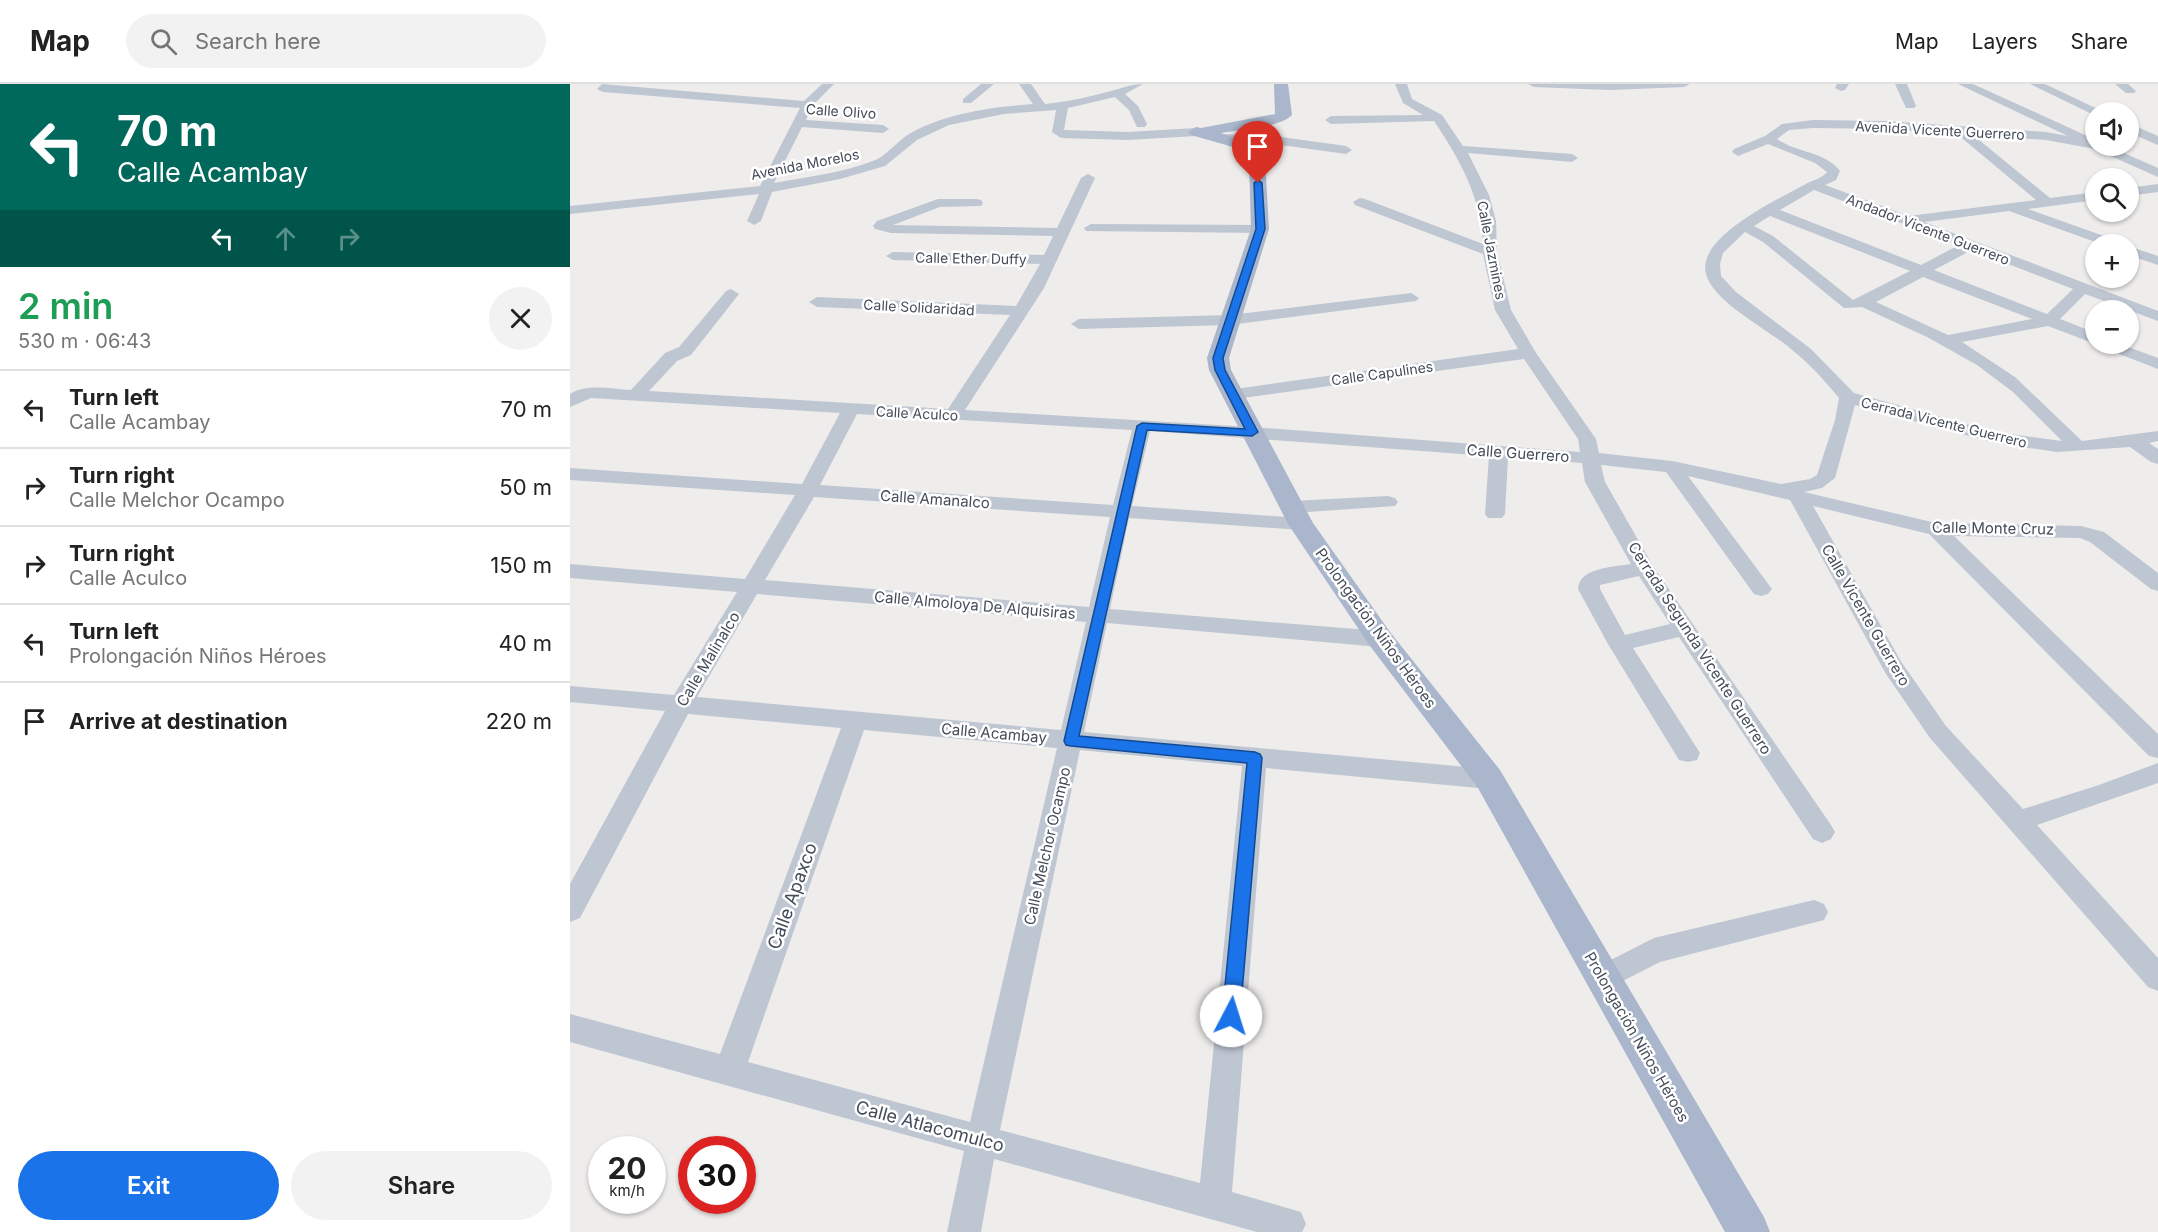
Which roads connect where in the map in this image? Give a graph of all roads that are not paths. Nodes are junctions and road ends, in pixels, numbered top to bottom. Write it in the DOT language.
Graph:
graph roads {
  1 [pos="828,84"];
  2 [pos="988,84"];
  3 [pos="1025,84"];
  4 [pos="1137,84"];
  5 [pos="1281,84"];
  6 [pos="1401,84"];
  7 [pos="1534,84"];
  8 [pos="1684,84"];
  9 [pos="1901,84"];
  10 [pos="1963,84"];
  11 [pos="2036,84"];
  12 [pos="606,86"];
  13 [pos="1117,93"];
  14 [pos="967,101"];
  15 [pos="807,105"];
  16 [pos="1063,106"];
  17 [pos="1910,106"];
  18 [pos="2085,106"];
  19 [pos="1040,107"];
  20 [pos="1438,118"];
  21 [pos="1331,120"];
  22 [pos="797,123"];
  23 [pos="1142,124"];
  24 [pos="883,129"];
  25 [pos="1960,130"];
  26 [pos="1196,132"];
  27 [pos="2139,132"];
  28 [pos="1225,138"];
  29 [pos="1769,139"];
  30 [pos="2085,141"];
  31 [pos="2158,141"];
  32 [pos="2085,143"];
  33 [pos="1459,149"];
  34 [pos="1346,150"];
  35 [pos="1738,152"];
  36 [pos="2119,156"];
  37 [pos="1572,158"];
  38 [pos="2158,173"];
  39 [pos="1088,178"];
  40 [pos="1813,185"];
  41 [pos="2158,188"];
  42 [pos="2139,191"];
  43 [pos="810,192"];
  44 [pos="764,194"];
  45 [pos="2085,197"];
  46 [pos="1360,202"];
  47 [pos="2047,202"];
  48 [pos="976,203"];
  49 [pos="2010,207"];
  50 [pos="570,210"];
  51 [pos="1769,211"];
  52 [pos="1906,220"];
  53 [pos="754,221"];
  54 [pos="1742,225"];
  55 [pos="1091,228"];
  56 [pos="1260,229"];
  57 [pos="1062,231"];
  58 [pos="2085,234"];
  59 [pos="1971,245"];
  60 [pos="1490,252"];
  61 [pos="2139,254"];
  62 [pos="893,256"];
  63 [pos="1049,260"];
  64 [pos="2158,261"];
  65 [pos="1922,271"];
  66 [pos="2083,287"];
  67 [pos="731,294"];
  68 [pos="1411,298"];
  69 [pos="817,302"];
  70 [pos="1857,303"];
  71 [pos="1021,312"];
  72 [pos="2158,316"];
  73 [pos="1230,320"];
  74 [pos="2049,321"];
  75 [pos="1078,324"];
  76 [pos="2085,335"];
  77 [pos="1946,340"];
  78 [pos="1528,352"];
  79 [pos="2132,354"];
  80 [pos="2158,364"];
  81 [pos="1235,394"];
  82 [pos="634,397"];
  83 [pos="1848,397"];
  84 [pos="576,398"];
  85 [pos="851,410"];
  86 [pos="953,415"];
  87 [pos="1142,426"];
  88 [pos="1252,432"];
  89 [pos="2158,436"];
  90 [pos="2134,441"];
  91 [pos="2076,445"];
  92 [pos="1499,452"];
  93 [pos="1589,458"];
  94 [pos="2158,458"];
  95 [pos="1672,467"];
  96 [pos="570,474"];
  97 [pos="808,490"];
  98 [pos="1789,493"];
  99 [pos="1388,502"];
  100 [pos="1121,512"];
  101 [pos="1495,514"];
  102 [pos="1296,515"];
  103 [pos="1936,529"];
  104 [pos="1644,568"];
  105 [pos="570,572"];
  106 [pos="2158,584"];
  107 [pos="751,587"];
  108 [pos="1761,589"];
  109 [pos="1098,616"];
  110 [pos="1684,628"];
  111 [pos="1380,639"];
  112 [pos="1619,644"];
  113 [pos="570,694"];
  114 [pos="681,704"];
  115 [pos="856,720"];
  116 [pos="1071,741"];
  117 [pos="2158,749"];
  118 [pos="1688,753"];
  119 [pos="1255,758"];
  120 [pos="2158,773"];
  121 [pos="1489,779"];
  122 [pos="2018,821"];
  123 [pos="1822,832"];
  124 [pos="570,910"];
  125 [pos="1814,912"];
  126 [pos="1603,978"];
  127 [pos="2158,978"];
  128 [pos="570,1028"];
  129 [pos="729,1071"];
  130 [pos="982,1140"];
  131 [pos="1214,1204"];
  132 [pos="1289,1224"];
  133 [pos="964,1232"];
  134 [pos="1749,1232"];
  1 -- 15 [label="street"];
  2 -- 14 [label="street"];
  3 -- 19 [label="street"];
  4 -- 13 [label="street, Avenida Morelos"];
  5 -- 26 [label="main road"];
  6 -- 20 [label="street, Calle Jazmines"];
  7 -- 8 [label="street"];
  9 -- 17 [label="street"];
  10 -- 30 [label="street"];
  11 -- 18 [label="street"];
  12 -- 15 [label="street"];
  13 -- 16 [label="street, Avenida Morelos"];
  13 -- 23 [label="street"];
  15 -- 22 [label="street"];
  16 -- 19 [label="street, Avenida Morelos"];
  16 -- 26 [label="street"];
  19 -- 44 [label="street, Avenida Morelos"];
  20 -- 21 [label="street"];
  20 -- 33 [label="street, Calle Jazmines"];
  22 -- 24 [label="street, Calle Olivo"];
  22 -- 44 [label="street"];
  25 -- 29 [label="street, Avenida Vicente Guerrero"];
  25 -- 32 [label="street, Avenida Vicente Guerrero"];
  25 -- 47 [label="street"];
  26 -- 28 [label="main road, Prolongación Niños Héroes"];
  27 -- 31 [label="street"];
  28 -- 34 [label="street"];
  28 -- 56 [label="main road, Prolongación Niños Héroes"];
  29 -- 35 [label="street"];
  29 -- 40 [label="street, Andador Vicente Guerrero"];
  33 -- 37 [label="street"];
  33 -- 60 [label="street, Calle Jazmines"];
  36 -- 38 [label="street"];
  39 -- 57 [label="street"];
  40 -- 51 [label="street"];
  40 -- 52 [label="street, Andador Vicente Guerrero"];
  41 -- 42 [label="street"];
  43 -- 44 [label="street"];
  44 -- 50 [label="street, Avenida Morelos"];
  44 -- 53 [label="street"];
  45 -- 47 [label="street"];
  46 -- 60 [label="street"];
  47 -- 49 [label="street"];
  48 -- 57 [label="street"];
  49 -- 52 [label="street"];
  49 -- 58 [label="street"];
  51 -- 54 [label="street"];
  51 -- 65 [label="street"];
  52 -- 59 [label="street, Andador Vicente Guerrero"];
  54 -- 70 [label="street"];
  54 -- 83 [label="street"];
  55 -- 56 [label="street"];
  56 -- 73 [label="main road, Prolongación Niños Héroes"];
  57 -- 63 [label="street"];
  59 -- 65 [label="street"];
  59 -- 66 [label="street, Andador Vicente Guerrero"];
  60 -- 78 [label="street, Calle Jazmines"];
  61 -- 64 [label="street"];
  62 -- 63 [label="street, Calle Ether Duffy"];
  63 -- 71 [label="street"];
  65 -- 70 [label="street"];
  65 -- 74 [label="street"];
  66 -- 72 [label="street, Andador Vicente Guerrero"];
  66 -- 74 [label="street"];
  67 -- 82 [label="street"];
  68 -- 73 [label="street"];
  69 -- 71 [label="street, Calle Solidaridad"];
  70 -- 77 [label="street"];
  71 -- 86 [label="street"];
  73 -- 75 [label="street"];
  73 -- 81 [label="main road, Prolongación Niños Héroes"];
  74 -- 76 [label="street"];
  74 -- 77 [label="street"];
  77 -- 91 [label="street"];
  78 -- 81 [label="street, Calle Capulines"];
  78 -- 93 [label="street, Calle Jazmines"];
  79 -- 80 [label="street"];
  81 -- 88 [label="main road, Prolongación Niños Héroes"];
  82 -- 84 [label="street, Calle Aculco"];
  82 -- 85 [label="street, Calle Aculco"];
  83 -- 91 [label="street, Cerrada Vicente Guerrero"];
  83 -- 98 [label="street"];
  85 -- 86 [label="street, Calle Aculco"];
  85 -- 97 [label="street, Calle Malinalco"];
  86 -- 87 [label="street, Calle Aculco"];
  87 -- 88 [label="street, Calle Aculco"];
  87 -- 100 [label="street, Calle Melchor Ocampo"];
  88 -- 92 [label="street, Calle Guerrero"];
  88 -- 102 [label="main road, Prolongación Niños Héroes"];
  89 -- 90 [label="street, Cerrada Vicente Guerrero"];
  90 -- 91 [label="street, Cerrada Vicente Guerrero"];
  90 -- 94 [label="street"];
  92 -- 93 [label="street, Calle Guerrero"];
  92 -- 101 [label="street"];
  93 -- 95 [label="street, Calle Guerrero"];
  93 -- 104 [label="street, Cerrada Segunda Vicente Guerrero"];
  95 -- 98 [label="street, Calle Guerrero"];
  95 -- 108 [label="street"];
  96 -- 97 [label="street, Calle Amanalco"];
  97 -- 100 [label="street, Calle Amanalco"];
  97 -- 107 [label="street, Calle Malinalco"];
  98 -- 103 [label="street, Calle Monte Cruz"];
  98 -- 122 [label="street, Calle Vicente Guerrero"];
  99 -- 102 [label="street, Calle Amanalco"];
  100 -- 102 [label="street, Calle Amanalco"];
  100 -- 109 [label="street, Calle Melchor Ocampo"];
  102 -- 111 [label="main road, Prolongación Niños Héroes"];
  103 -- 106 [label="street, Calle Monte Cruz"];
  103 -- 117 [label="street"];
  104 -- 110 [label="street, Cerrada Segunda Vicente Guerrero"];
  104 -- 112 [label="street"];
  105 -- 107 [label="street, Calle Almoloya De Alquisiras"];
  107 -- 109 [label="street, Calle Almoloya De Alquisiras"];
  107 -- 114 [label="street, Calle Malinalco"];
  109 -- 111 [label="street, Calle Almoloya De Alquisiras"];
  109 -- 116 [label="street, Calle Melchor Ocampo"];
  110 -- 112 [label="street"];
  110 -- 123 [label="street, Cerrada Segunda Vicente Guerrero"];
  111 -- 121 [label="main road, Prolongación Niños Héroes"];
  112 -- 118 [label="street"];
  113 -- 114 [label="street, Calle Acambay"];
  114 -- 115 [label="street, Calle Acambay"];
  114 -- 124 [label="street, Calle Malinalco"];
  115 -- 116 [label="street, Calle Acambay"];
  115 -- 129 [label="street, Calle Apaxco"];
  116 -- 119 [label="street, Calle Acambay"];
  116 -- 130 [label="street, Calle Melchor Ocampo"];
  119 -- 121 [label="street, Calle Acambay"];
  119 -- 131 [label="street"];
  120 -- 122 [label="street"];
  121 -- 126 [label="main road, Prolongación Niños Héroes"];
  122 -- 127 [label="street, Calle Vicente Guerrero"];
  125 -- 126 [label="street"];
  126 -- 134 [label="main road, Prolongación Niños Héroes"];
  128 -- 129 [label="street, Calle Atlacomulco"];
  129 -- 130 [label="street, Calle Atlacomulco"];
  130 -- 131 [label="street, Calle Atlacomulco"];
  130 -- 133 [label="street, Calle Melchor Ocampo"];
  131 -- 132 [label="street, Calle Atlacomulco"];
}
